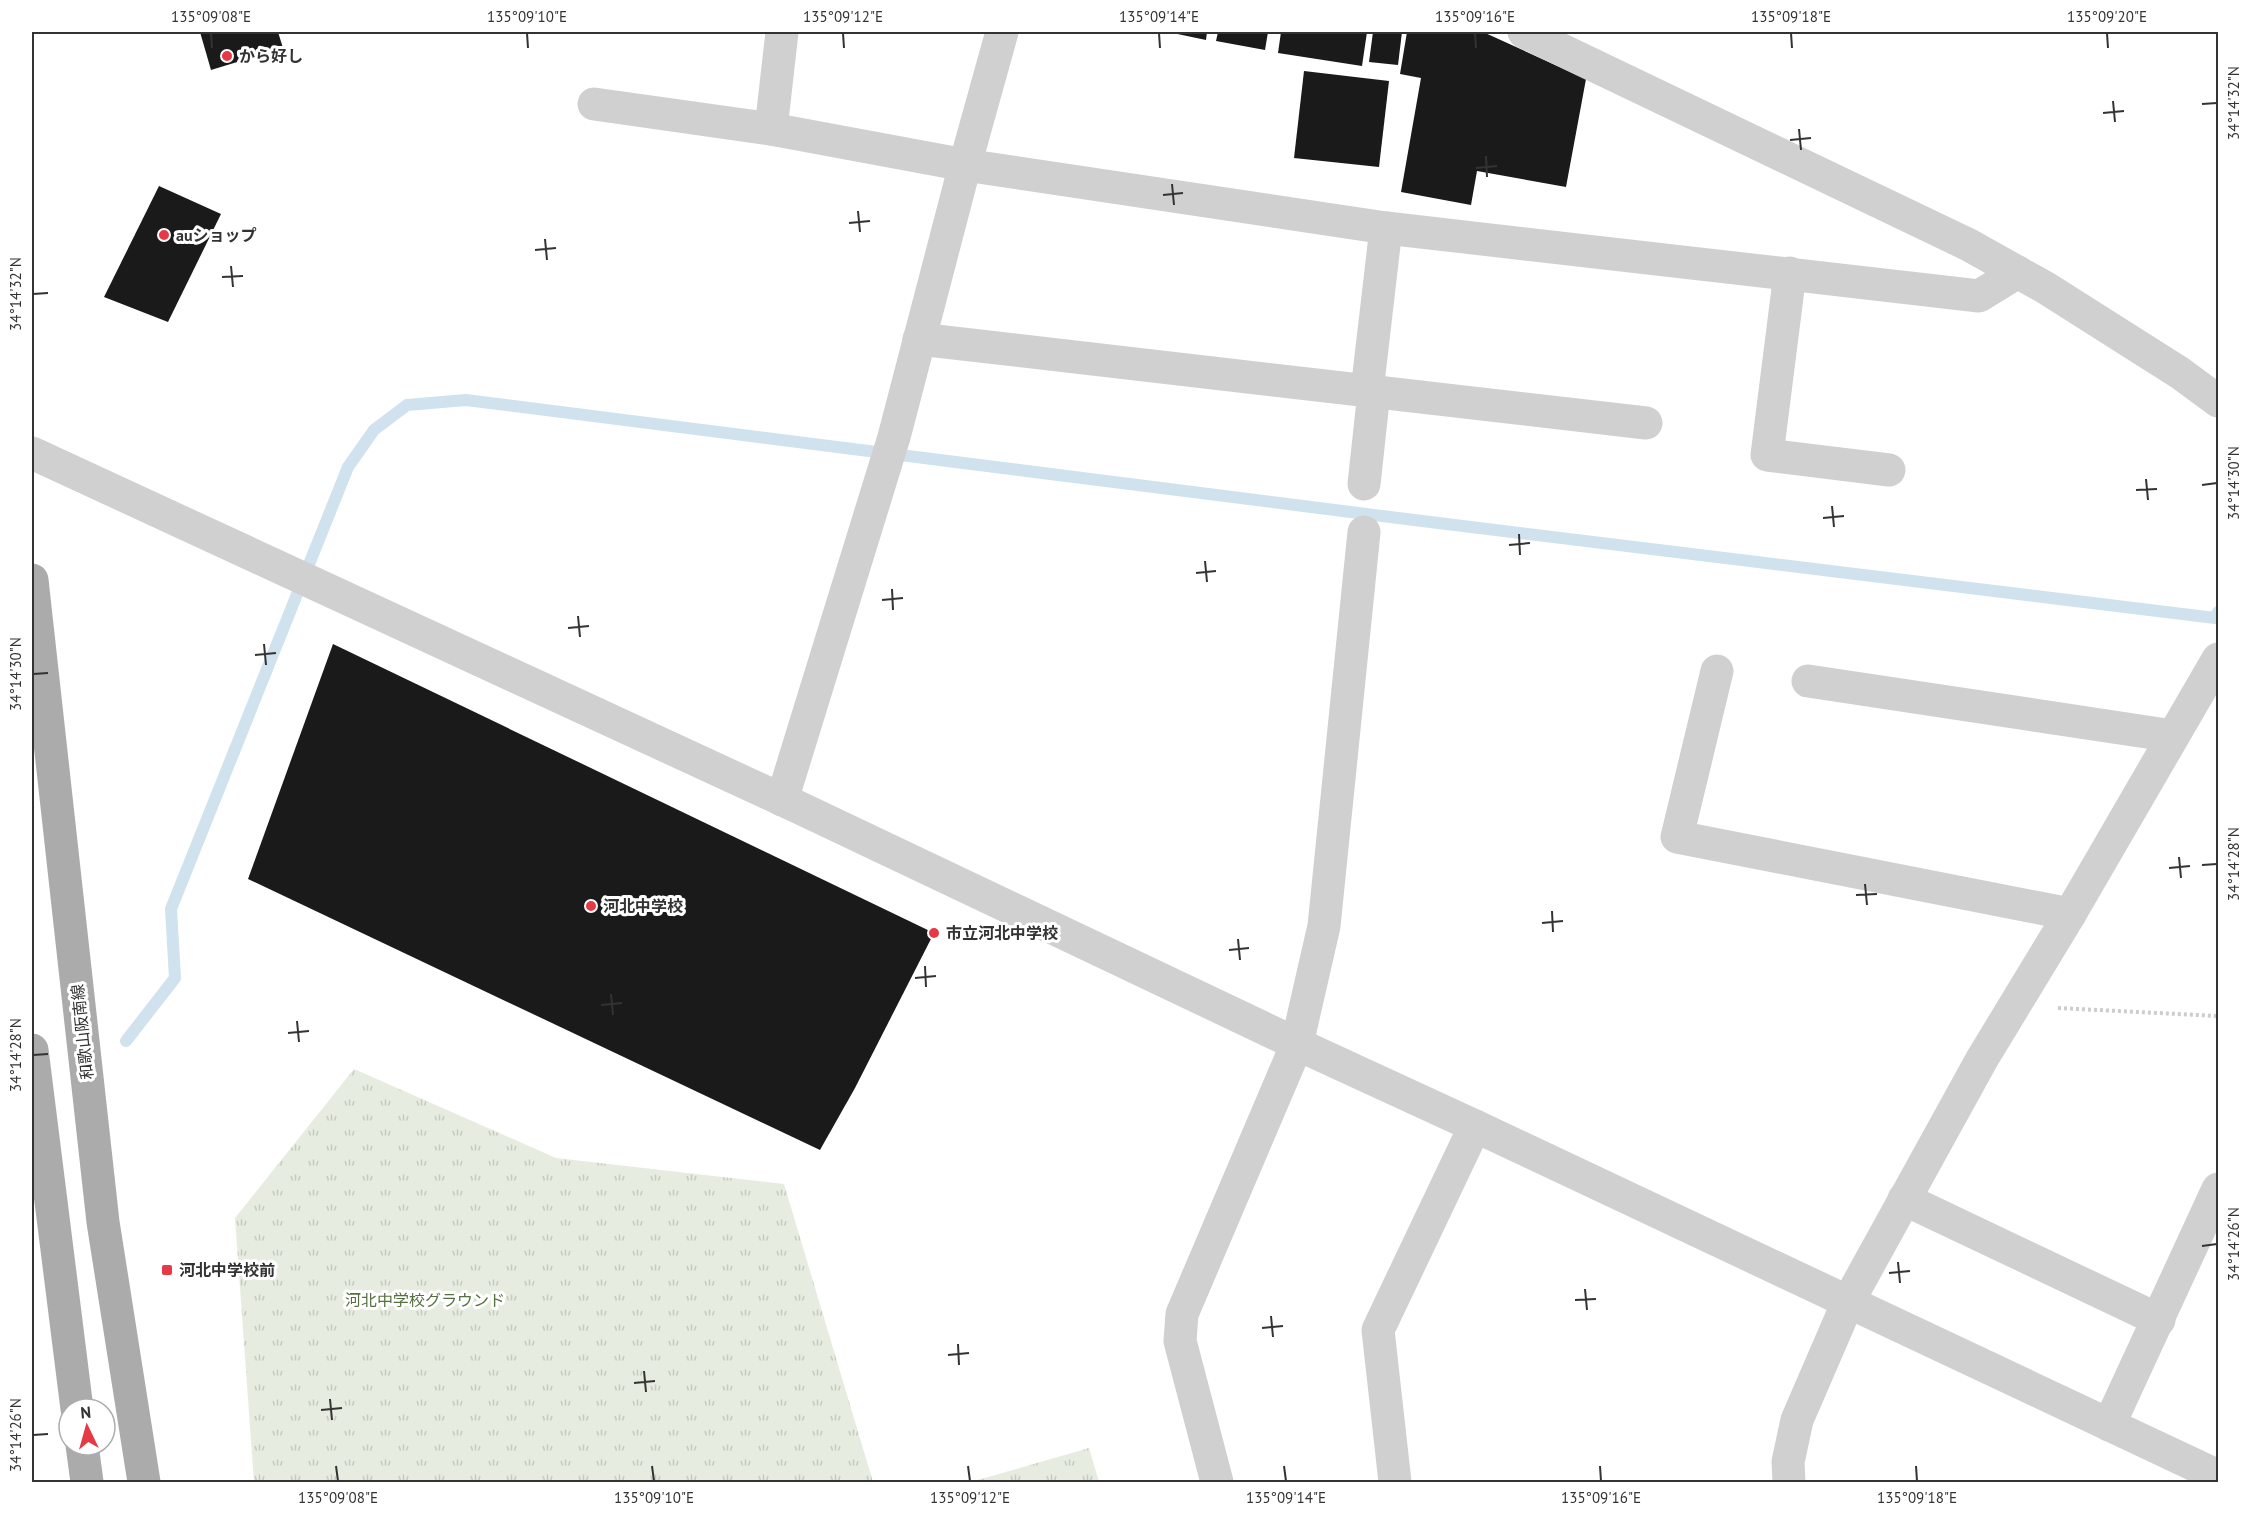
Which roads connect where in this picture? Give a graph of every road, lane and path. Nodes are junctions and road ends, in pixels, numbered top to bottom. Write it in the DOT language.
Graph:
graph roads {
  1 [pos="782,32"];
  2 [pos="1002,32"];
  3 [pos="1524,32"];
  4 [pos="594,104"];
  5 [pos="771,129"];
  6 [pos="965,165"];
  7 [pos="1386,228"];
  8 [pos="2018,272"];
  9 [pos="1790,273"];
  10 [pos="919,339"];
  11 [pos="1371,391"];
  12 [pos="2218,401"];
  13 [pos="1646,423"];
  14 [pos="32,453"];
  15 [pos="1889,470"];
  16 [pos="1364,484"];
  17 [pos="1364,532"];
  18 [pos="32,580"];
  19 [pos="2218,659"];
  20 [pos="1717,671"];
  21 [pos="1808,681"];
  22 [pos="2173,736"];
  23 [pos="782,800"];
  24 [pos="2070,914"];
  25 [pos="2015,1005"];
  26 [pos="2218,1016"];
  27 [pos="1297,1044"];
  28 [pos="32,1050"];
  29 [pos="1475,1126"];
  30 [pos="2218,1189"];
  31 [pos="1904,1199"];
  32 [pos="1848,1302"];
  33 [pos="2159,1320"];
  34 [pos="75,1397"];
  35 [pos="2109,1425"];
  36 [pos="84,1457"];
  37 [pos="2218,1476"];
  38 [pos="87,1482"];
  39 [pos="144,1482"];
  40 [pos="1217,1482"];
  41 [pos="1395,1482"];
  42 [pos="1789,1482"];
  1 -- 5 [label="street"];
  2 -- 6 [label="street"];
  3 -- 8 [label="street"];
  4 -- 5 [label="street"];
  5 -- 6 [label="street"];
  6 -- 7 [label="street"];
  6 -- 10 [label="street"];
  7 -- 9 [label="street"];
  7 -- 11 [label="street"];
  8 -- 9 [label="street"];
  8 -- 12 [label="street"];
  9 -- 15 [label="street"];
  10 -- 11 [label="street"];
  10 -- 23 [label="street"];
  11 -- 13 [label="street"];
  11 -- 16 [label="street"];
  14 -- 23 [label="street"];
  17 -- 27 [label="street"];
  18 -- 39 [label="main road, 和歌山阪南線"];
  19 -- 22 [label="street"];
  20 -- 24 [label="street"];
  21 -- 22 [label="street"];
  22 -- 24 [label="street"];
  23 -- 27 [label="street"];
  24 -- 25 [label="street"];
  25 -- 26 [label="path"];
  25 -- 31 [label="street"];
  27 -- 29 [label="street"];
  27 -- 40 [label="street"];
  28 -- 34 [label="main road"];
  29 -- 32 [label="street"];
  29 -- 41 [label="street"];
  30 -- 33 [label="street"];
  31 -- 32 [label="street"];
  31 -- 33 [label="street"];
  32 -- 35 [label="street"];
  32 -- 42 [label="street"];
  33 -- 35 [label="street"];
  35 -- 37 [label="street"];
  36 -- 38 [label="main road"];
}
